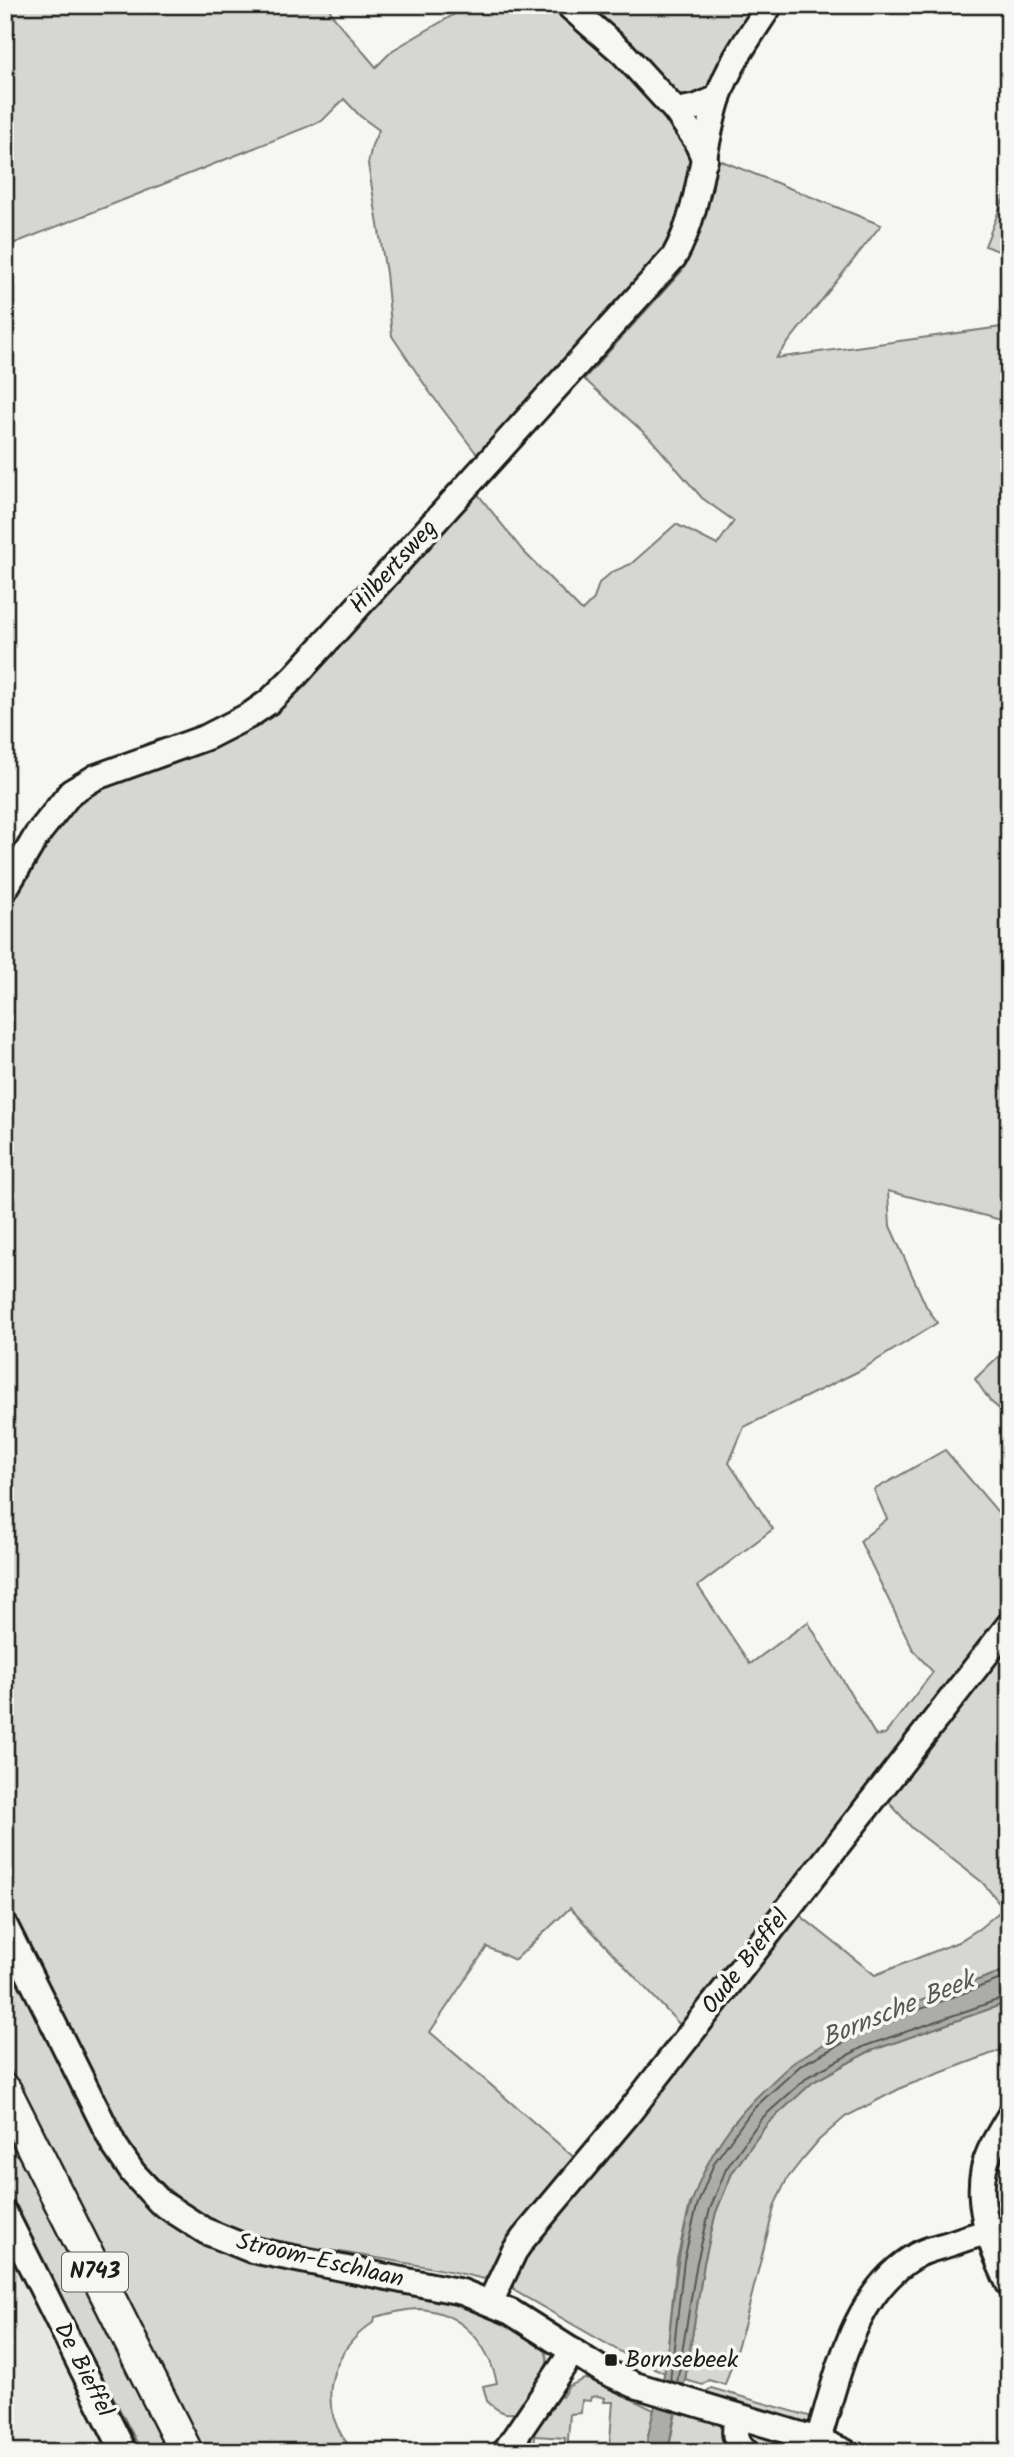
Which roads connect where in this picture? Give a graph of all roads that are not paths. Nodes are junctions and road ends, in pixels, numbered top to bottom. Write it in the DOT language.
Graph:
graph roads {
  1 [pos="568,5"];
  2 [pos="770,5"];
  3 [pos="718,98"];
  4 [pos="676,111"];
  5 [pos="705,160"];
  6 [pos="5,889"];
  7 [pos="1009,1625"];
  8 [pos="5,1926"];
  9 [pos="5,2091"];
  10 [pos="1009,2118"];
  11 [pos="5,2214"];
  12 [pos="998,2230"];
  13 [pos="1009,2284"];
  14 [pos="490,2303"];
  15 [pos="573,2351"];
  16 [pos="737,2416"];
  17 [pos="818,2440"];
  18 [pos="121,2452"];
  19 [pos="186,2452"];
  20 [pos="505,2452"];
  21 [pos="746,2452"];
  22 [pos="845,2452"];
  1 -- 4 [label="street"];
  2 -- 3 [label="street, Hilbertsweg"];
  3 -- 4 [label="street"];
  3 -- 5 [label="street, Hilbertsweg"];
  4 -- 5 [label="street"];
  5 -- 6 [label="street, Hilbertsweg"];
  7 -- 14 [label="street, Oude Bieffel"];
  8 -- 14 [label="street, Stroom-Eschlaan"];
  9 -- 19 [label="main road, N743"];
  10 -- 12 [label="street"];
  11 -- 18 [label="street, De Bieffel"];
  12 -- 13 [label="street"];
  12 -- 17 [label="street"];
  14 -- 15 [label="street, Stroom-Eschlaan"];
  15 -- 16 [label="street, Stroom-Eschlaan"];
  15 -- 20 [label="street"];
  16 -- 17 [label="street, Stroom-Eschlaan"];
  16 -- 21 [label="street"];
  17 -- 22 [label="street, Stroom-Eschlaan"];
}
